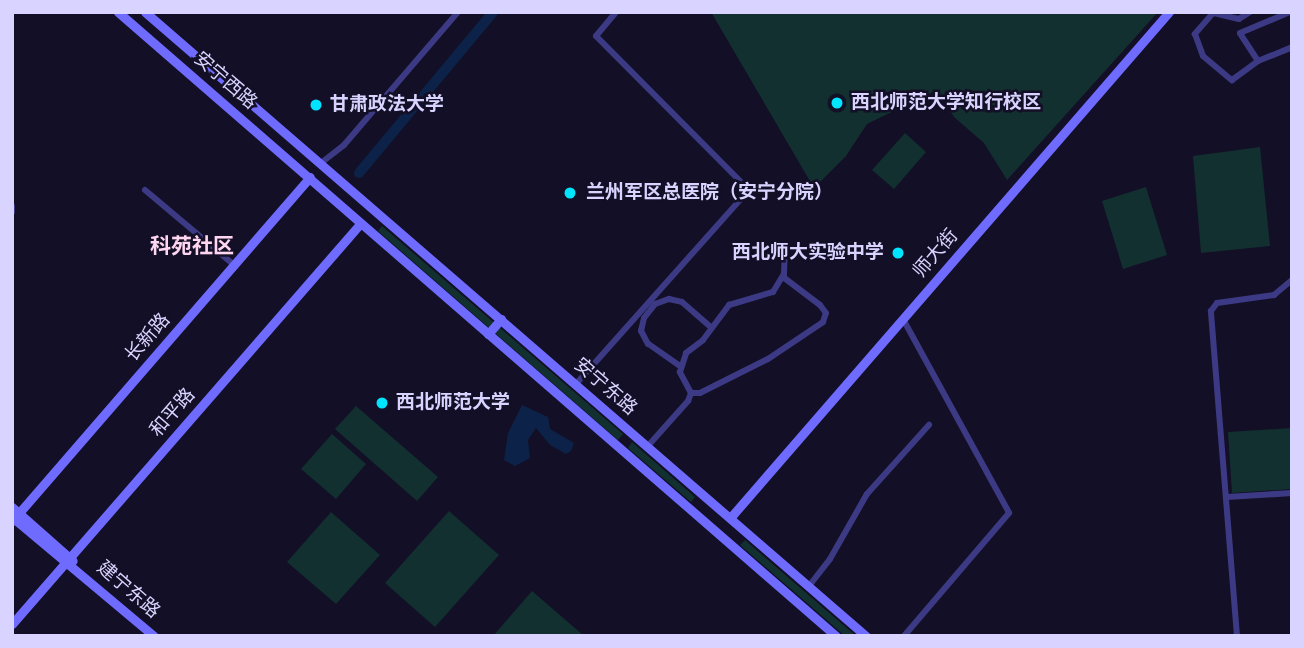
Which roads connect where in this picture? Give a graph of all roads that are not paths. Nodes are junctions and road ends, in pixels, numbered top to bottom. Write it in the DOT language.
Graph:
graph roads {
  1 [pos="118,12"];
  2 [pos="145,12"];
  3 [pos="458,12"];
  4 [pos="616,12"];
  5 [pos="1169,12"];
  6 [pos="1250,12"];
  7 [pos="1290,12"];
  8 [pos="1292,47"];
  9 [pos="1258,61"];
  10 [pos="321,163"];
  11 [pos="310,177"];
  12 [pos="145,190"];
  13 [pos="12,206"];
  14 [pos="12,212"];
  15 [pos="360,224"];
  16 [pos="785,251"];
  17 [pos="234,265"];
  18 [pos="783,277"];
  19 [pos="1292,280"];
  20 [pos="501,319"];
  21 [pos="903,319"];
  22 [pos="711,327"];
  23 [pos="488,334"];
  24 [pos="680,366"];
  25 [pos="576,384"];
  26 [pos="691,393"];
  27 [pos="929,425"];
  28 [pos="647,447"];
  29 [pos="1292,493"];
  30 [pos="1227,497"];
  31 [pos="14,515"];
  32 [pos="730,518"];
  33 [pos="68,559"];
  34 [pos="809,586"];
  35 [pos="12,624"];
  36 [pos="154,636"];
  37 [pos="836,636"];
  38 [pos="866,636"];
  39 [pos="904,636"];
  40 [pos="1237,636"];
  1 -- 11 [label="main road, 安宁西路"];
  2 -- 10 [label="main road, 安宁西路"];
  3 -- 10 [label="street"];
  4 -- 25 [label="street"];
  5 -- 21 [label="main road, 师大街"];
  6 -- 9 [label="street"];
  7 -- 9 [label="street"];
  8 -- 9 [label="street"];
  10 -- 20 [label="main road, 安宁东路"];
  11 -- 15 [label="main road, 安宁东路"];
  11 -- 17 [label="main road, 长新路"];
  12 -- 17 [label="street"];
  13 -- 14 [label="street"];
  15 -- 23 [label="main road, 安宁东路"];
  15 -- 33 [label="main road, 和平路"];
  16 -- 18 [label="street"];
  17 -- 31 [label="main road, 长新路"];
  18 -- 22 [label="street"];
  18 -- 26 [label="street"];
  19 -- 30 [label="street"];
  20 -- 23 [label="main road"];
  20 -- 25 [label="main road, 安宁东路"];
  21 -- 32 [label="main road, 师大街"];
  21 -- 39 [label="street"];
  22 -- 24 [label="street"];
  22 -- 24 [label="street"];
  23 -- 37 [label="main road, 安宁东路"];
  24 -- 26 [label="street"];
  25 -- 28 [label="main road, 安宁东路"];
  26 -- 28 [label="street"];
  27 -- 34 [label="street"];
  28 -- 32 [label="main road, 安宁东路"];
  29 -- 30 [label="street"];
  30 -- 40 [label="street"];
  31 -- 33 [label="main road, 建宁东路"];
  32 -- 34 [label="main road, 安宁东路"];
  33 -- 35 [label="main road, 和平路"];
  33 -- 36 [label="main road, 建宁东路"];
  34 -- 38 [label="main road, 安宁东路"];
}
